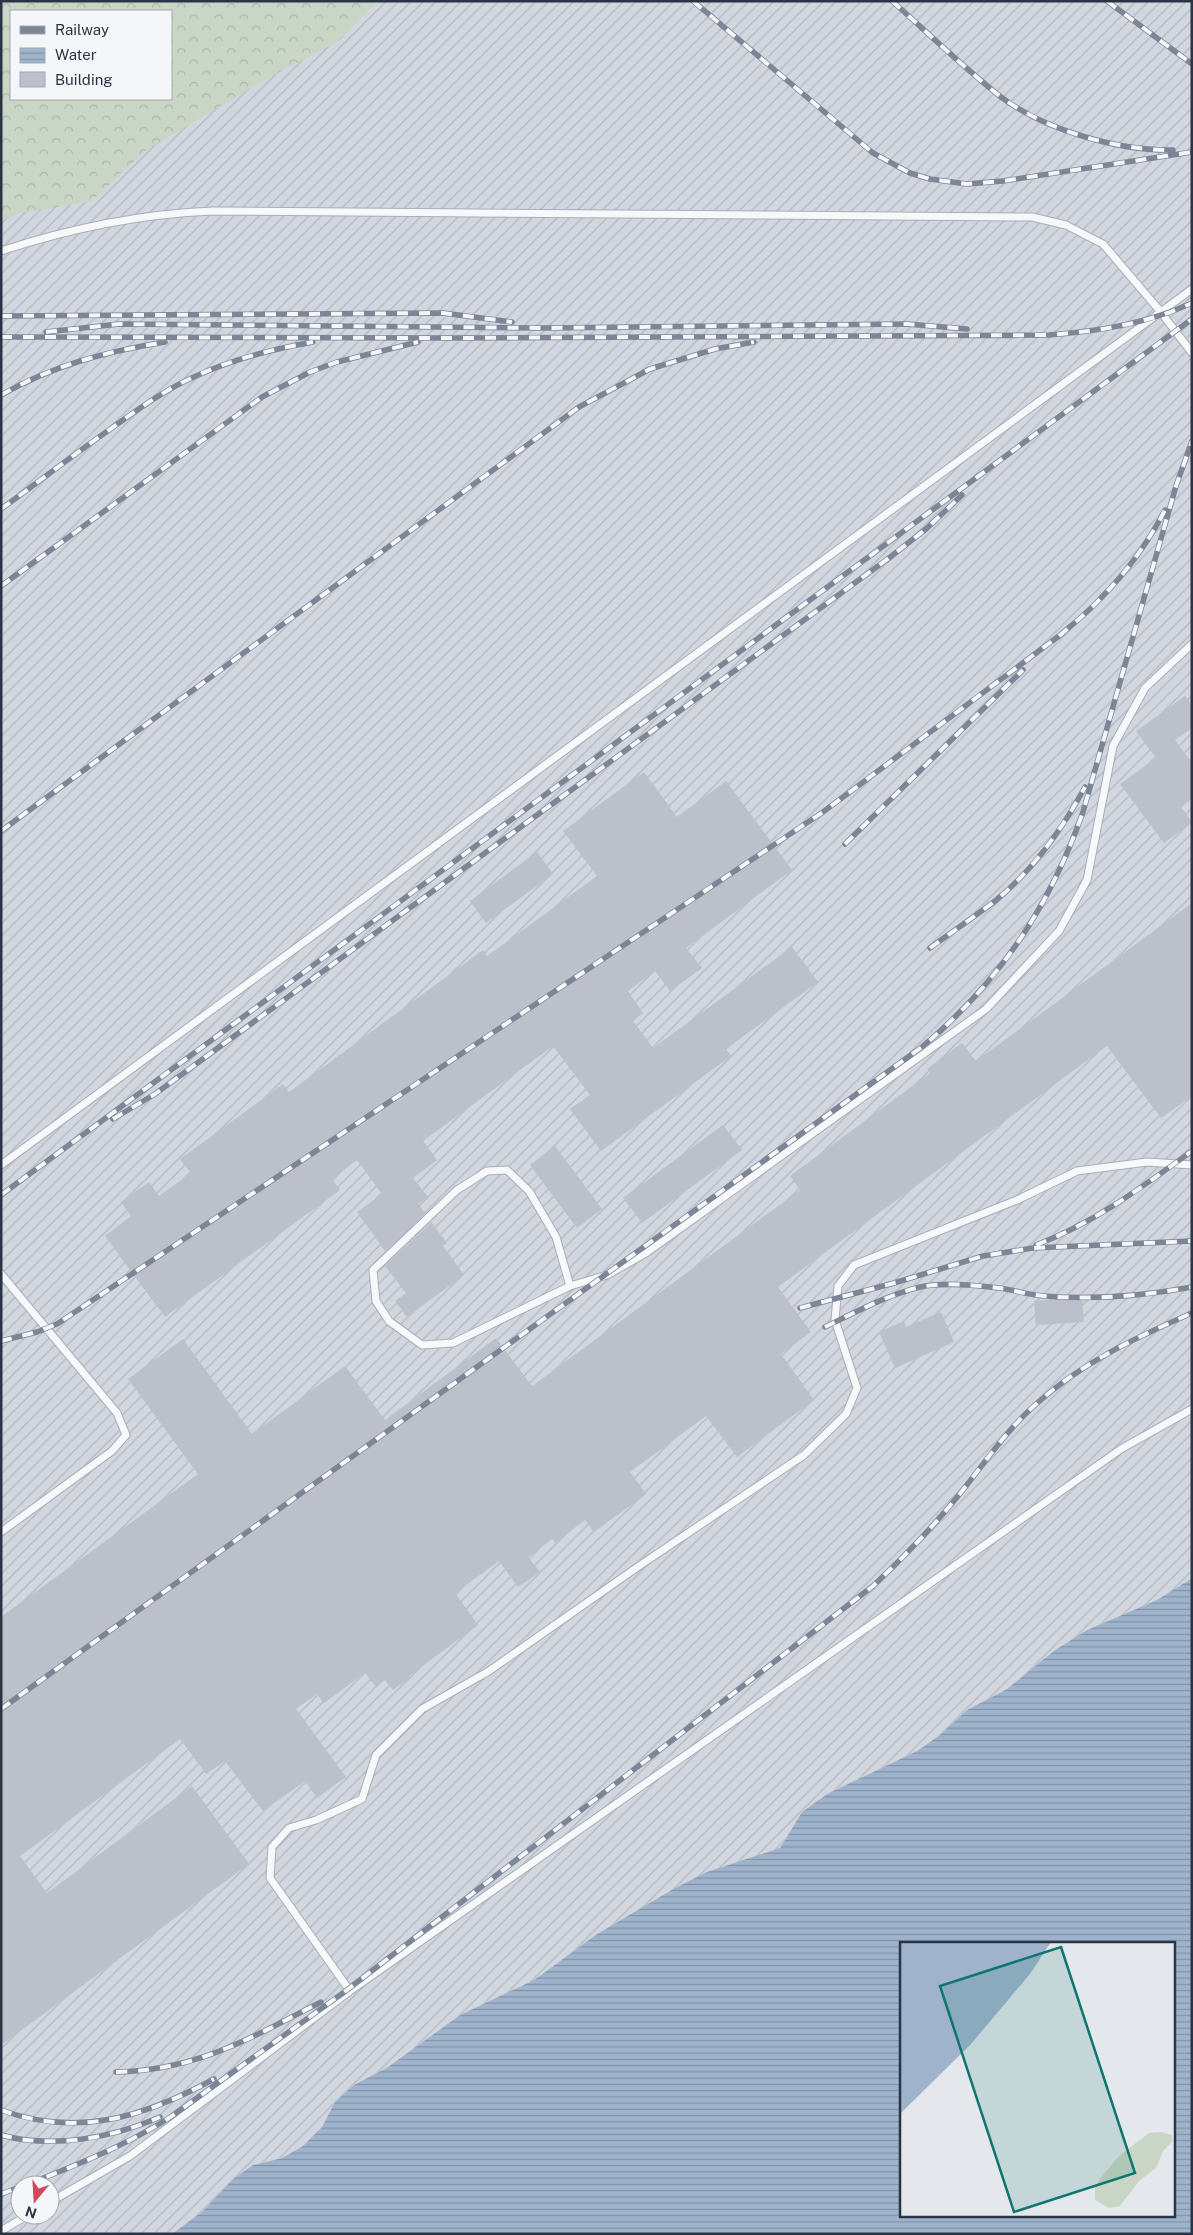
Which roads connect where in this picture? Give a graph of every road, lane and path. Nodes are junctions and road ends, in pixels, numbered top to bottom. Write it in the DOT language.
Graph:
graph roads {
  1 [pos="1,251"];
  2 [pos="1192,289"];
  3 [pos="1160,311"];
  4 [pos="1192,353"];
  5 [pos="1192,644"];
  6 [pos="1,1165"];
  7 [pos="1192,1165"];
  8 [pos="1,1274"];
  9 [pos="570,1286"];
  10 [pos="1192,1409"];
  11 [pos="1,1532"];
  12 [pos="350,1992"];
  13 [pos="60,2196"];
  1 -- 3 [label="lane"];
  2 -- 3 [label="lane"];
  3 -- 4 [label="lane"];
  3 -- 6 [label="lane"];
  5 -- 9 [label="lane"];
  7 -- 12 [label="lane"];
  8 -- 11 [label="lane"];
  9 -- 9 [label="lane"];
  10 -- 12 [label="lane"];
  12 -- 13 [label="lane"];
}
